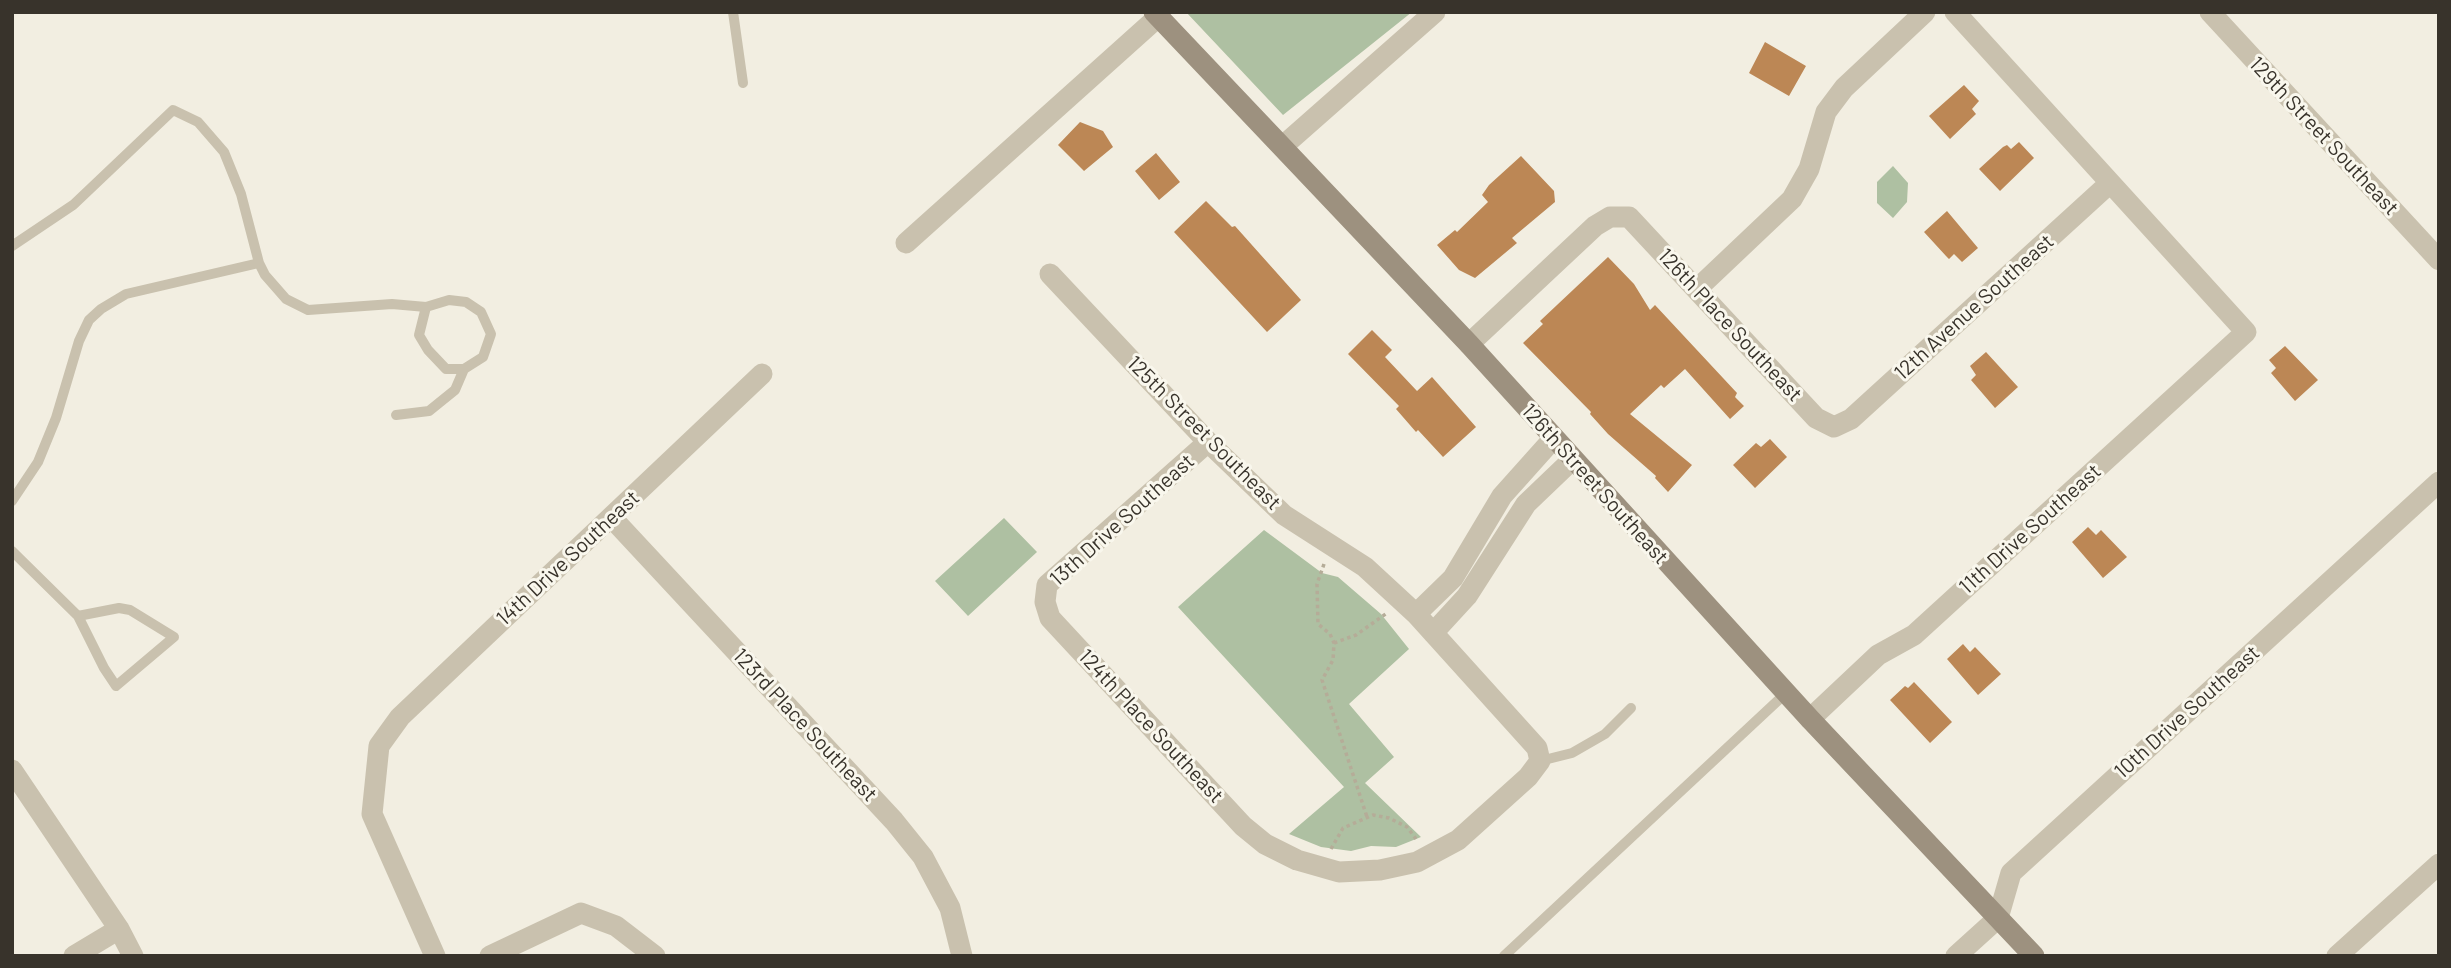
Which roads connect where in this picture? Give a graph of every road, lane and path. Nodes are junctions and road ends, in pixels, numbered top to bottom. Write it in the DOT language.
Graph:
graph roads {
  1 [pos="733,12"];
  2 [pos="1435,12"];
  3 [pos="1926,12"];
  4 [pos="1955,12"];
  5 [pos="2210,12"];
  6 [pos="1156,14"];
  7 [pos="743,83"];
  8 [pos="1283,146"];
  9 [pos="2110,183"];
  10 [pos="906,243"];
  11 [pos="12,246"];
  12 [pos="2439,260"];
  13 [pos="259,262"];
  14 [pos="1050,274"];
  15 [pos="1698,289"];
  16 [pos="426,307"];
  17 [pos="1469,345"];
  18 [pos="464,369"];
  19 [pos="762,374"];
  20 [pos="396,415"];
  21 [pos="1834,426"];
  22 [pos="1553,439"];
  23 [pos="1208,442"];
  24 [pos="1572,460"];
  25 [pos="2439,482"];
  26 [pos="12,501"];
  27 [pos="612,518"];
  28 [pos="1331,545"];
  29 [pos="12,551"];
  30 [pos="1045,602"];
  31 [pos="1409,607"];
  32 [pos="78,616"];
  33 [pos="1433,633"];
  34 [pos="1334,643"];
  35 [pos="1786,693"];
  36 [pos="1631,708"];
  37 [pos="1810,719"];
  38 [pos="1540,761"];
  39 [pos="12,770"];
  40 [pos="1367,817"];
  41 [pos="1427,856"];
  42 [pos="2439,864"];
  43 [pos="1326,868"];
  44 [pos="1998,918"];
  45 [pos="119,929"];
  46 [pos="74,956"];
  47 [pos="133,956"];
  48 [pos="435,956"];
  49 [pos="490,956"];
  50 [pos="655,956"];
  51 [pos="962,956"];
  52 [pos="1504,956"];
  53 [pos="1956,956"];
  54 [pos="2034,956"];
  55 [pos="2337,956"];
  1 -- 7 [label="lane"];
  2 -- 8 [label="street"];
  3 -- 15 [label="street"];
  4 -- 9 [label="street"];
  5 -- 12 [label="street, 129th Street Southeast"];
  6 -- 8 [label="street, 126th Street Southeast"];
  6 -- 10 [label="street"];
  8 -- 17 [label="street, 126th Street Southeast"];
  9 -- 21 [label="street, 12th Avenue Southeast"];
  9 -- 37 [label="street, 11th Drive Southeast"];
  11 -- 13 [label="lane"];
  13 -- 16 [label="lane"];
  13 -- 26 [label="lane"];
  14 -- 23 [label="street, 125th Street Southeast"];
  15 -- 17 [label="street, 126th Place Southeast"];
  15 -- 21 [label="street, 126th Place Southeast"];
  16 -- 18 [label="lane"];
  16 -- 18 [label="lane"];
  17 -- 22 [label="street, 126th Street Southeast"];
  18 -- 20 [label="lane"];
  19 -- 27 [label="street, 14th Drive Southeast"];
  22 -- 24 [label="street, 126th Street Southeast"];
  22 -- 31 [label="street"];
  23 -- 28 [label="street, 125th Street Southeast"];
  23 -- 30 [label="street, 13th Drive Southeast"];
  24 -- 33 [label="street"];
  24 -- 35 [label="street, 126th Street Southeast"];
  25 -- 44 [label="street, 10th Drive Southeast"];
  27 -- 48 [label="street, 14th Drive Southeast"];
  27 -- 51 [label="street, 123rd Place Southeast"];
  28 -- 31 [label="street, 125th Street Southeast"];
  28 -- 34 [label="path"];
  29 -- 32 [label="lane"];
  30 -- 43 [label="street, 124th Place Southeast"];
  31 -- 33 [label="street, 125th Street Southeast"];
  31 -- 34 [label="path"];
  32 -- 32 [label="lane"];
  33 -- 38 [label="street, 125th Street Southeast"];
  34 -- 40 [label="path"];
  35 -- 37 [label="street, 126th Street Southeast"];
  35 -- 52 [label="lane"];
  36 -- 38 [label="lane"];
  37 -- 44 [label="street, 126th Street Southeast"];
  38 -- 41 [label="street"];
  39 -- 45 [label="street"];
  40 -- 41 [label="path"];
  40 -- 43 [label="path"];
  41 -- 43 [label="street"];
  42 -- 55 [label="street"];
  44 -- 53 [label="street"];
  44 -- 54 [label="street, 126th Street Southeast"];
  45 -- 46 [label="street"];
  45 -- 47 [label="street"];
  49 -- 50 [label="street"];
}
